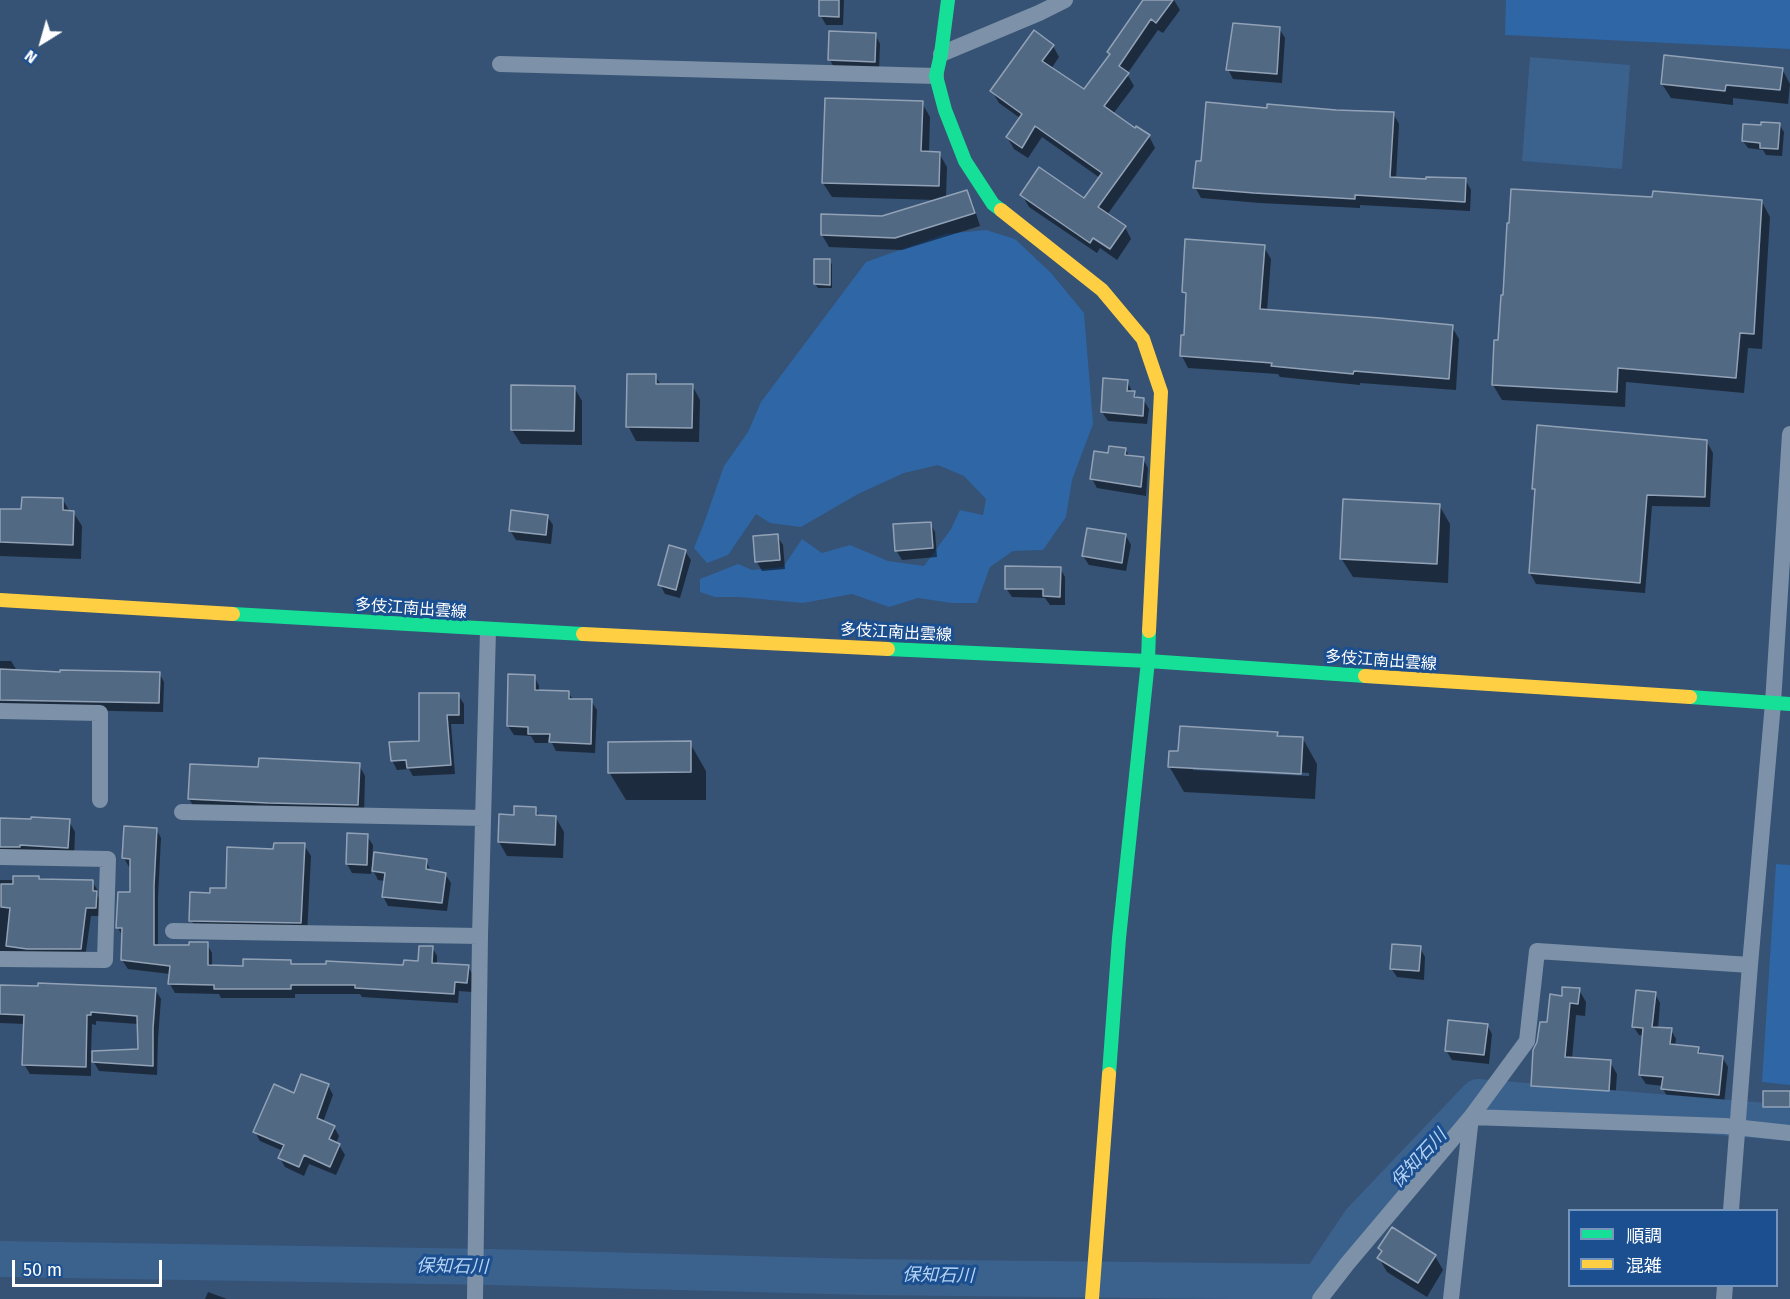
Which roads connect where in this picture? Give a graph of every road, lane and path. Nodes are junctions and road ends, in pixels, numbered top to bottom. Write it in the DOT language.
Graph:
graph roads {
  1 [pos="948,0"];
  2 [pos="1065,0"];
  3 [pos="941,54"];
  4 [pos="500,64"];
  5 [pos="936,76"];
  6 [pos="1790,434"];
  7 [pos="1787,520"];
  8 [pos="0,600"];
  9 [pos="488,630"];
  10 [pos="1148,661"];
  11 [pos="1773,704"];
  12 [pos="1790,704"];
  13 [pos="0,711"];
  14 [pos="100,800"];
  15 [pos="182,812"];
  16 [pos="483,818"];
  17 [pos="0,856"];
  18 [pos="173,931"];
  19 [pos="480,936"];
  20 [pos="0,959"];
  21 [pos="1750,965"];
  22 [pos="1471,1117"];
  23 [pos="1737,1128"];
  24 [pos="1790,1133"];
  25 [pos="1731,1209"];
  26 [pos="475,1299"];
  27 [pos="1092,1299"];
  28 [pos="1320,1299"];
  29 [pos="1451,1299"];
  1 -- 3 [label="main road"];
  2 -- 3 [label="street"];
  3 -- 5 [label="main road"];
  4 -- 5 [label="street"];
  5 -- 10 [label="main road"];
  6 -- 7 [label="street"];
  7 -- 11 [label="street"];
  8 -- 9 [label="main road, 多伎江南出雲線"];
  9 -- 10 [label="main road, 多伎江南出雲線"];
  9 -- 16 [label="street"];
  10 -- 11 [label="main road, 多伎江南出雲線"];
  10 -- 27 [label="main road"];
  11 -- 12 [label="main road, 多伎江南出雲線"];
  11 -- 21 [label="street"];
  13 -- 14 [label="street"];
  15 -- 16 [label="street"];
  16 -- 19 [label="street"];
  17 -- 20 [label="street"];
  18 -- 19 [label="street"];
  19 -- 26 [label="street"];
  21 -- 22 [label="street"];
  21 -- 23 [label="street"];
  22 -- 23 [label="street"];
  22 -- 28 [label="street"];
  22 -- 29 [label="street"];
  23 -- 24 [label="street"];
  23 -- 25 [label="street"];
}
